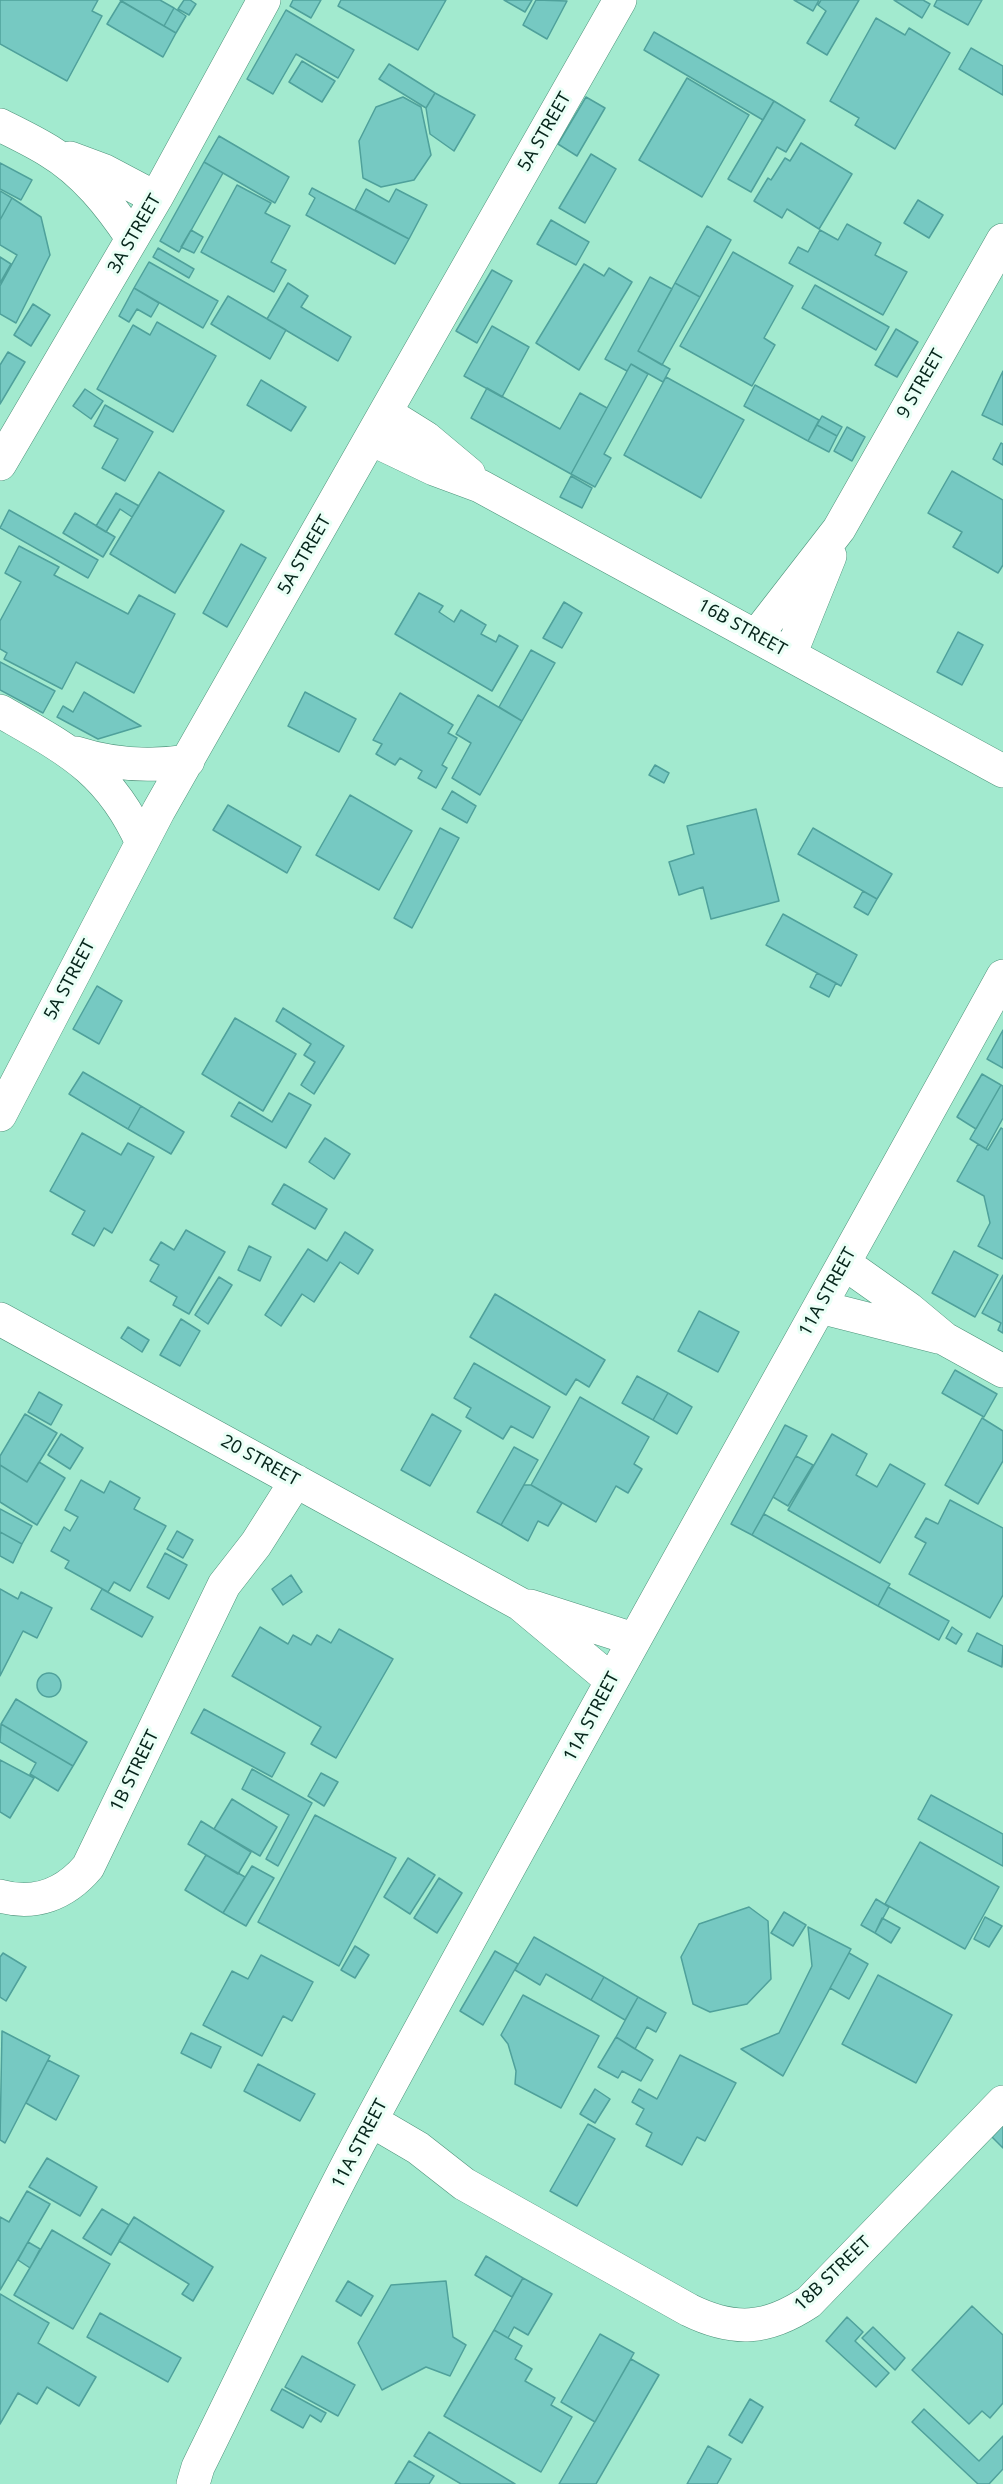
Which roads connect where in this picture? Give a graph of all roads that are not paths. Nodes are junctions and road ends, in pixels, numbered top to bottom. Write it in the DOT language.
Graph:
graph roads {
  1 [pos="264,0"];
  2 [pos="620,0"];
  3 [pos="0,125"];
  4 [pos="51,152"];
  5 [pos="156,198"];
  6 [pos="132,238"];
  7 [pos="1003,240"];
  8 [pos="379,426"];
  9 [pos="0,464"];
  10 [pos="839,529"];
  11 [pos="756,636"];
  12 [pos="790,655"];
  13 [pos="0,711"];
  14 [pos="71,752"];
  15 [pos="188,761"];
  16 [pos="1003,771"];
  17 [pos="142,843"];
  18 [pos="1003,976"];
  19 [pos="0,1115"];
  20 [pos="844,1263"];
  21 [pos="820,1307"];
  22 [pos="0,1319"];
  23 [pos="945,1339"];
  24 [pos="1003,1371"];
  25 [pos="287,1476"];
  26 [pos="520,1604"];
  27 [pos="633,1639"];
  28 [pos="611,1680"];
  29 [pos="0,1896"];
  30 [pos="1003,2102"];
  31 [pos="366,2132"];
  32 [pos="190,2478"];
  1 -- 5 [label="street, 3A STREET"];
  2 -- 8 [label="street, 5A STREET"];
  3 -- 4 [label="street"];
  4 -- 5 [label="street"];
  4 -- 6 [label="street"];
  5 -- 6 [label="street, 3A STREET"];
  6 -- 9 [label="street, 3A STREET"];
  7 -- 10 [label="street, 9 STREET"];
  8 -- 11 [label="street, 16B STREET"];
  8 -- 15 [label="street, 5A STREET"];
  10 -- 11 [label="street, 9 STREET"];
  10 -- 12 [label="street, 9 STREET"];
  11 -- 12 [label="street, 16B STREET"];
  12 -- 16 [label="street, 16B STREET"];
  13 -- 14 [label="street"];
  14 -- 15 [label="street"];
  14 -- 17 [label="street"];
  15 -- 17 [label="street, 5A STREET"];
  17 -- 19 [label="street, 5A STREET"];
  18 -- 20 [label="street, 11A STREET"];
  20 -- 21 [label="street, 11A STREET"];
  20 -- 23 [label="street"];
  21 -- 23 [label="street"];
  21 -- 27 [label="street, 11A STREET"];
  22 -- 25 [label="street, 20 STREET"];
  23 -- 24 [label="street"];
  25 -- 26 [label="street, 20 STREET"];
  25 -- 29 [label="street, 1B STREET"];
  26 -- 27 [label="street, 20 STREET"];
  26 -- 28 [label="street, 20 STREET"];
  27 -- 28 [label="street, 11A STREET"];
  28 -- 31 [label="street, 11A STREET"];
  30 -- 31 [label="street, 18B STREET"];
  31 -- 32 [label="street, 11A STREET"];
}
